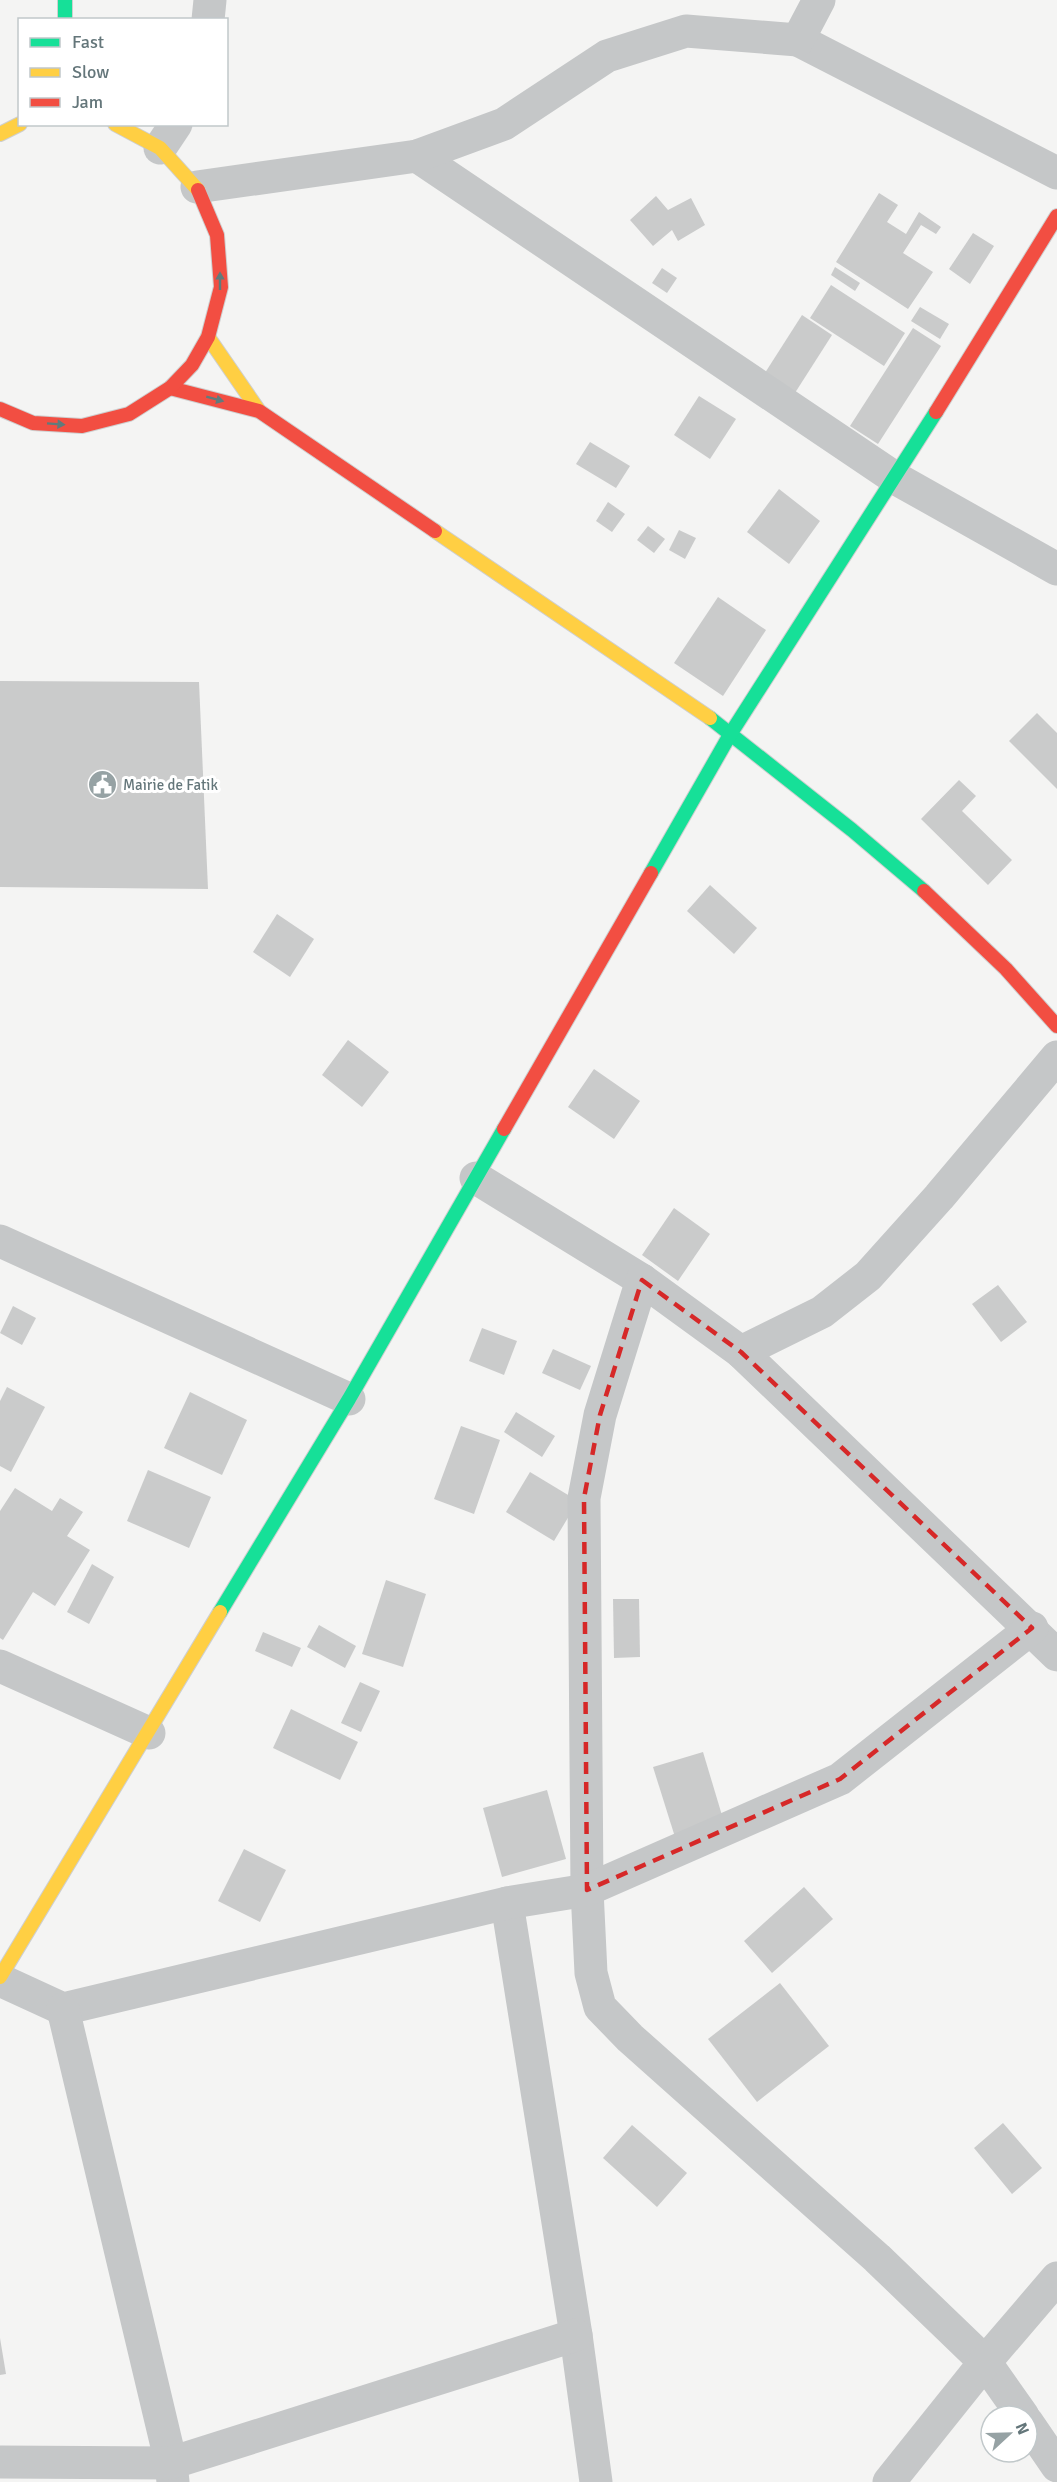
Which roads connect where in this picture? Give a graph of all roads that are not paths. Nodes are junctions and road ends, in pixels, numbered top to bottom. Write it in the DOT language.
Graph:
graph roads {
  1 [pos="65,0"];
  2 [pos="210,0"];
  3 [pos="819,0"];
  4 [pos="64,18"];
  5 [pos="208,18"];
  6 [pos="798,40"];
  7 [pos="18,125"];
  8 [pos="124,126"];
  9 [pos="0,134"];
  10 [pos="168,136"];
  11 [pos="417,156"];
  12 [pos="1057,173"];
  13 [pos="197,187"];
  14 [pos="1057,216"];
  15 [pos="208,338"];
  16 [pos="170,388"];
  17 [pos="0,409"];
  18 [pos="259,411"];
  19 [pos="895,478"];
  20 [pos="1057,568"];
  21 [pos="730,733"];
  22 [pos="1057,1026"];
  23 [pos="1057,1056"];
  24 [pos="476,1178"];
  25 [pos="0,1241"];
  26 [pos="642,1280"];
  27 [pos="741,1352"];
  28 [pos="349,1399"];
  29 [pos="1032,1628"];
  30 [pos="1057,1654"];
  31 [pos="0,1666"];
  32 [pos="149,1733"];
  33 [pos="587,1890"];
  34 [pos="507,1903"];
  35 [pos="0,1978"];
  36 [pos="63,2008"];
  37 [pos="1057,2278"];
  38 [pos="576,2335"];
  39 [pos="986,2362"];
  40 [pos="1015,2404"];
  41 [pos="1039,2440"];
  42 [pos="0,2462"];
  43 [pos="1057,2466"];
  44 [pos="172,2473"];
  45 [pos="596,2482"];
  46 [pos="890,2482"];
  1 -- 4 [label="street"];
  2 -- 5 [label="street"];
  3 -- 6 [label="street"];
  6 -- 11 [label="street"];
  6 -- 12 [label="street"];
  7 -- 9 [label="street"];
  8 -- 10 [label="street"];
  10 -- 13 [label="street"];
  11 -- 13 [label="street"];
  11 -- 19 [label="street"];
  15 -- 13 [label="street, one-way"];
  14 -- 19 [label="street"];
  15 -- 16 [label="street"];
  15 -- 18 [label="street"];
  17 -- 16 [label="street, one-way"];
  16 -- 18 [label="street, one-way"];
  18 -- 21 [label="street"];
  19 -- 20 [label="street"];
  19 -- 21 [label="street"];
  21 -- 22 [label="street"];
  21 -- 24 [label="street"];
  23 -- 27 [label="street"];
  24 -- 26 [label="street"];
  24 -- 28 [label="street"];
  25 -- 28 [label="street"];
  26 -- 27 [label="street"];
  26 -- 33 [label="street"];
  27 -- 29 [label="street"];
  28 -- 32 [label="street"];
  29 -- 30 [label="street"];
  29 -- 33 [label="street"];
  31 -- 32 [label="street"];
  32 -- 35 [label="street"];
  33 -- 34 [label="street"];
  33 -- 39 [label="street"];
  34 -- 36 [label="street"];
  34 -- 38 [label="street"];
  35 -- 36 [label="street"];
  36 -- 44 [label="street"];
  37 -- 39 [label="street"];
  38 -- 44 [label="street"];
  38 -- 45 [label="street"];
  39 -- 40 [label="street"];
  39 -- 46 [label="street"];
  41 -- 43 [label="street"];
  42 -- 44 [label="street"];
}
